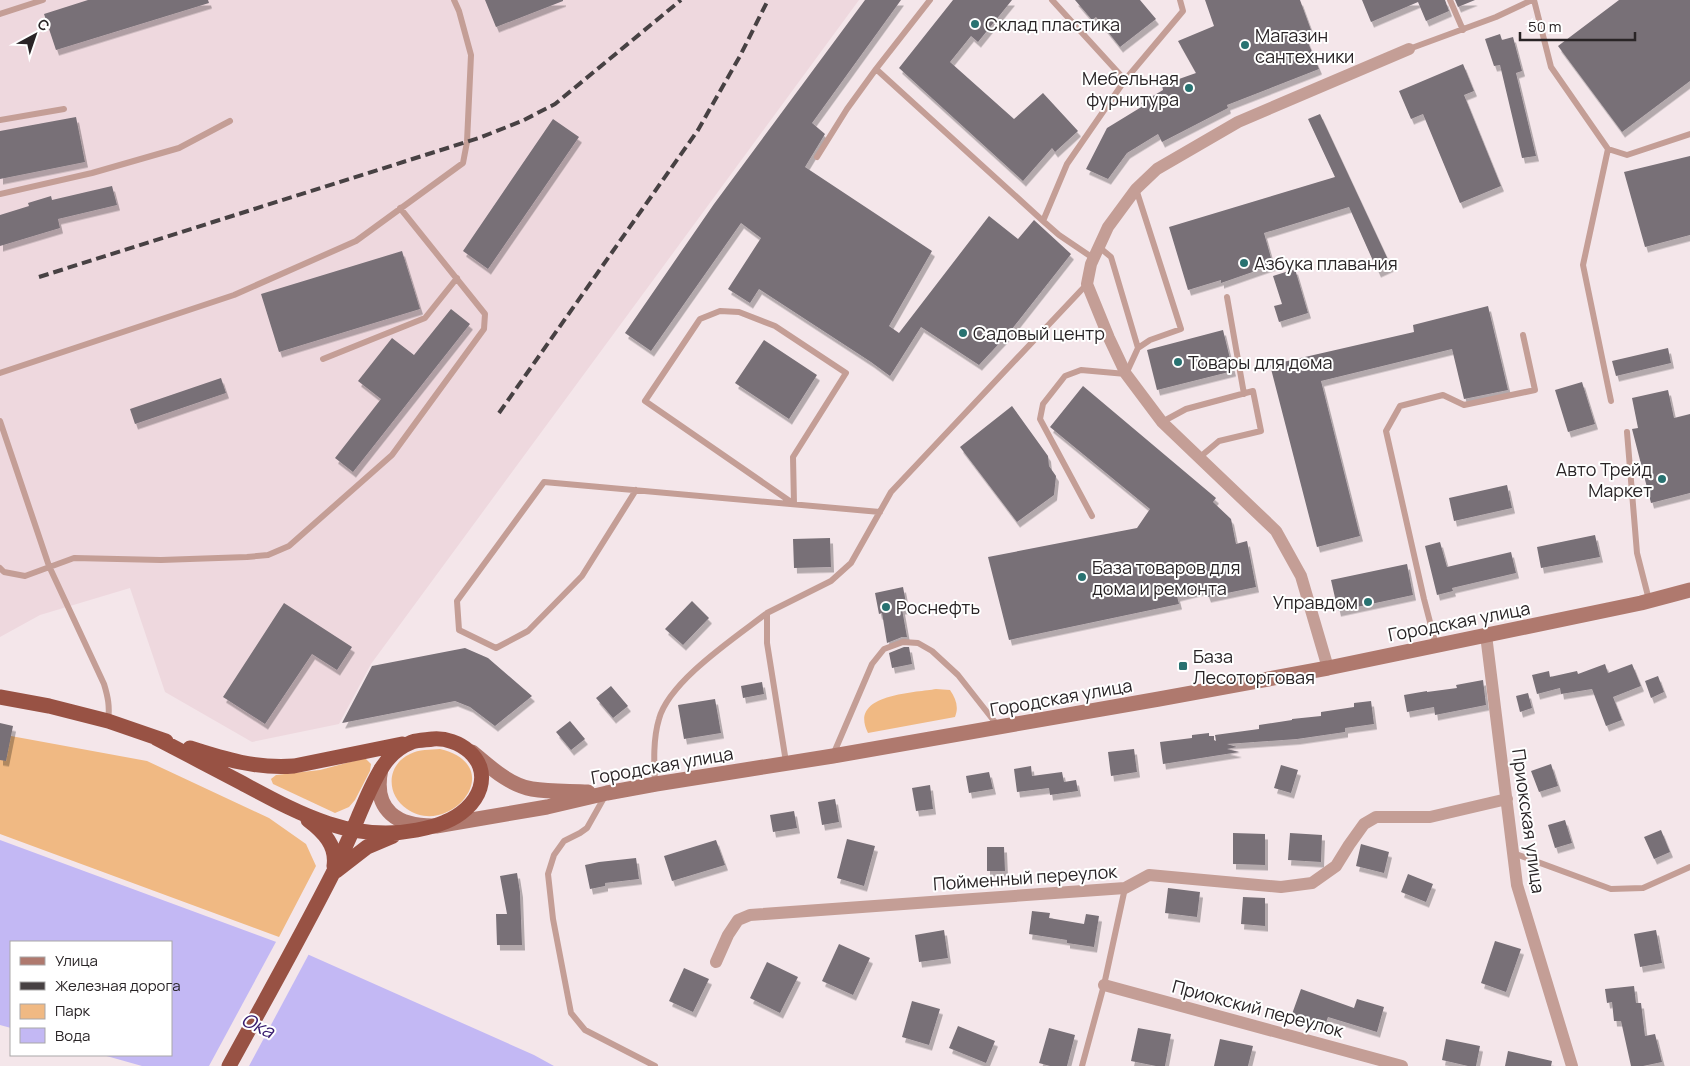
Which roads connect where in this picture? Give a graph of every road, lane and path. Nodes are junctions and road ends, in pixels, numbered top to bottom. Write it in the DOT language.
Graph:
graph roads {
  1 [pos="43,0"];
  2 [pos="454,0"];
  3 [pos="930,0"];
  4 [pos="1052,0"];
  5 [pos="1180,0"];
  6 [pos="1450,0"];
  7 [pos="1533,0"];
  8 [pos="0,14"];
  9 [pos="1463,30"];
  10 [pos="1409,49"];
  11 [pos="876,69"];
  12 [pos="1125,80"];
  13 [pos="64,109"];
  14 [pos="0,120"];
  15 [pos="230,121"];
  16 [pos="1690,134"];
  17 [pos="1608,150"];
  18 [pos="817,157"];
  19 [pos="1136,189"];
  20 [pos="0,194"];
  21 [pos="400,208"];
  22 [pos="1043,221"];
  23 [pos="1096,252"];
  24 [pos="456,278"];
  25 [pos="1086,284"];
  26 [pos="1227,297"];
  27 [pos="1523,335"];
  28 [pos="1138,348"];
  29 [pos="323,359"];
  30 [pos="0,373"];
  31 [pos="1126,374"];
  32 [pos="1244,394"];
  33 [pos="1611,401"];
  34 [pos="0,421"];
  35 [pos="1162,422"];
  36 [pos="1628,432"];
  37 [pos="1200,457"];
  38 [pos="636,490"];
  39 [pos="794,504"];
  40 [pos="880,512"];
  41 [pos="1092,516"];
  42 [pos="49,566"];
  43 [pos="0,568"];
  44 [pos="1690,590"];
  45 [pos="1650,601"];
  46 [pos="767,613"];
  47 [pos="1486,635"];
  48 [pos="1436,645"];
  49 [pos="1328,668"];
  50 [pos="0,697"];
  51 [pos="108,721"];
  52 [pos="998,727"];
  53 [pos="156,738"];
  54 [pos="414,741"];
  55 [pos="467,749"];
  56 [pos="833,756"];
  57 [pos="786,762"];
  58 [pos="382,768"];
  59 [pos="656,784"];
  60 [pos="607,793"];
  61 [pos="1506,799"];
  62 [pos="281,804"];
  63 [pos="436,826"];
  64 [pos="353,831"];
  65 [pos="401,833"];
  66 [pos="1514,854"];
  67 [pos="1690,867"];
  68 [pos="330,878"];
  69 [pos="1125,888"];
  70 [pos="716,962"];
  71 [pos="1104,985"];
  72 [pos="229,1066"];
  73 [pos="655,1066"];
  74 [pos="1082,1066"];
  75 [pos="1402,1066"];
  76 [pos="1572,1066"];
  1 -- 8 [label="lane"];
  2 -- 21 [label="lane"];
  3 -- 11 [label="lane"];
  4 -- 12 [label="lane"];
  5 -- 12 [label="lane"];
  6 -- 9 [label="lane"];
  7 -- 9 [label="lane"];
  7 -- 17 [label="lane"];
  9 -- 10 [label="lane"];
  10 -- 19 [label="street"];
  11 -- 18 [label="lane"];
  11 -- 22 [label="lane"];
  12 -- 22 [label="lane"];
  13 -- 14 [label="lane"];
  15 -- 20 [label="lane"];
  16 -- 17 [label="lane"];
  17 -- 33 [label="lane"];
  19 -- 23 [label="street"];
  19 -- 28 [label="lane"];
  21 -- 24 [label="lane"];
  21 -- 30 [label="lane"];
  22 -- 23 [label="lane"];
  23 -- 25 [label="street"];
  23 -- 28 [label="lane"];
  24 -- 29 [label="lane"];
  24 -- 42 [label="lane"];
  25 -- 31 [label="street"];
  25 -- 40 [label="lane"];
  26 -- 32 [label="lane"];
  27 -- 48 [label="lane"];
  28 -- 31 [label="lane"];
  31 -- 35 [label="street"];
  31 -- 41 [label="lane"];
  32 -- 35 [label="lane"];
  32 -- 37 [label="lane"];
  34 -- 42 [label="lane"];
  35 -- 37 [label="street"];
  36 -- 45 [label="lane"];
  37 -- 49 [label="street"];
  38 -- 38 [label="lane"];
  38 -- 39 [label="lane"];
  39 -- 39 [label="lane"];
  39 -- 40 [label="lane"];
  40 -- 46 [label="lane"];
  42 -- 43 [label="lane"];
  42 -- 51 [label="lane"];
  44 -- 45 [label="main road, Городская улица"];
  45 -- 47 [label="main road, Городская улица"];
  46 -- 57 [label="lane"];
  46 -- 59 [label="lane"];
  47 -- 48 [label="main road, Городская улица"];
  47 -- 61 [label="street, Приокская улица"];
  48 -- 49 [label="main road, Городская улица"];
  49 -- 52 [label="main road, Городская улица"];
  50 -- 51 [label="highway"];
  51 -- 53 [label="highway"];
  52 -- 56 [label="main road, Городская улица"];
  52 -- 56 [label="lane"];
  53 -- 54 [label="highway"];
  53 -- 62 [label="highway"];
  54 -- 55 [label="highway"];
  54 -- 58 [label="highway"];
  55 -- 60 [label="main road"];
  55 -- 63 [label="highway"];
  56 -- 57 [label="main road, Городская улица"];
  57 -- 59 [label="main road, Городская улица"];
  58 -- 63 [label="main road"];
  58 -- 64 [label="highway"];
  59 -- 60 [label="main road, Городская улица"];
  60 -- 63 [label="main road, Городская улица"];
  60 -- 73 [label="lane"];
  61 -- 66 [label="street, Приокская улица"];
  61 -- 69 [label="street, Пойменный переулок"];
  62 -- 64 [label="highway"];
  62 -- 68 [label="highway"];
  63 -- 65 [label="highway"];
  64 -- 65 [label="highway"];
  64 -- 68 [label="highway"];
  65 -- 68 [label="highway"];
  66 -- 67 [label="lane"];
  66 -- 76 [label="street, Приокская улица"];
  68 -- 72 [label="highway"];
  69 -- 70 [label="street, Пойменный переулок"];
  69 -- 71 [label="lane"];
  71 -- 74 [label="lane"];
  71 -- 75 [label="street, Приокский переулок"];
}
